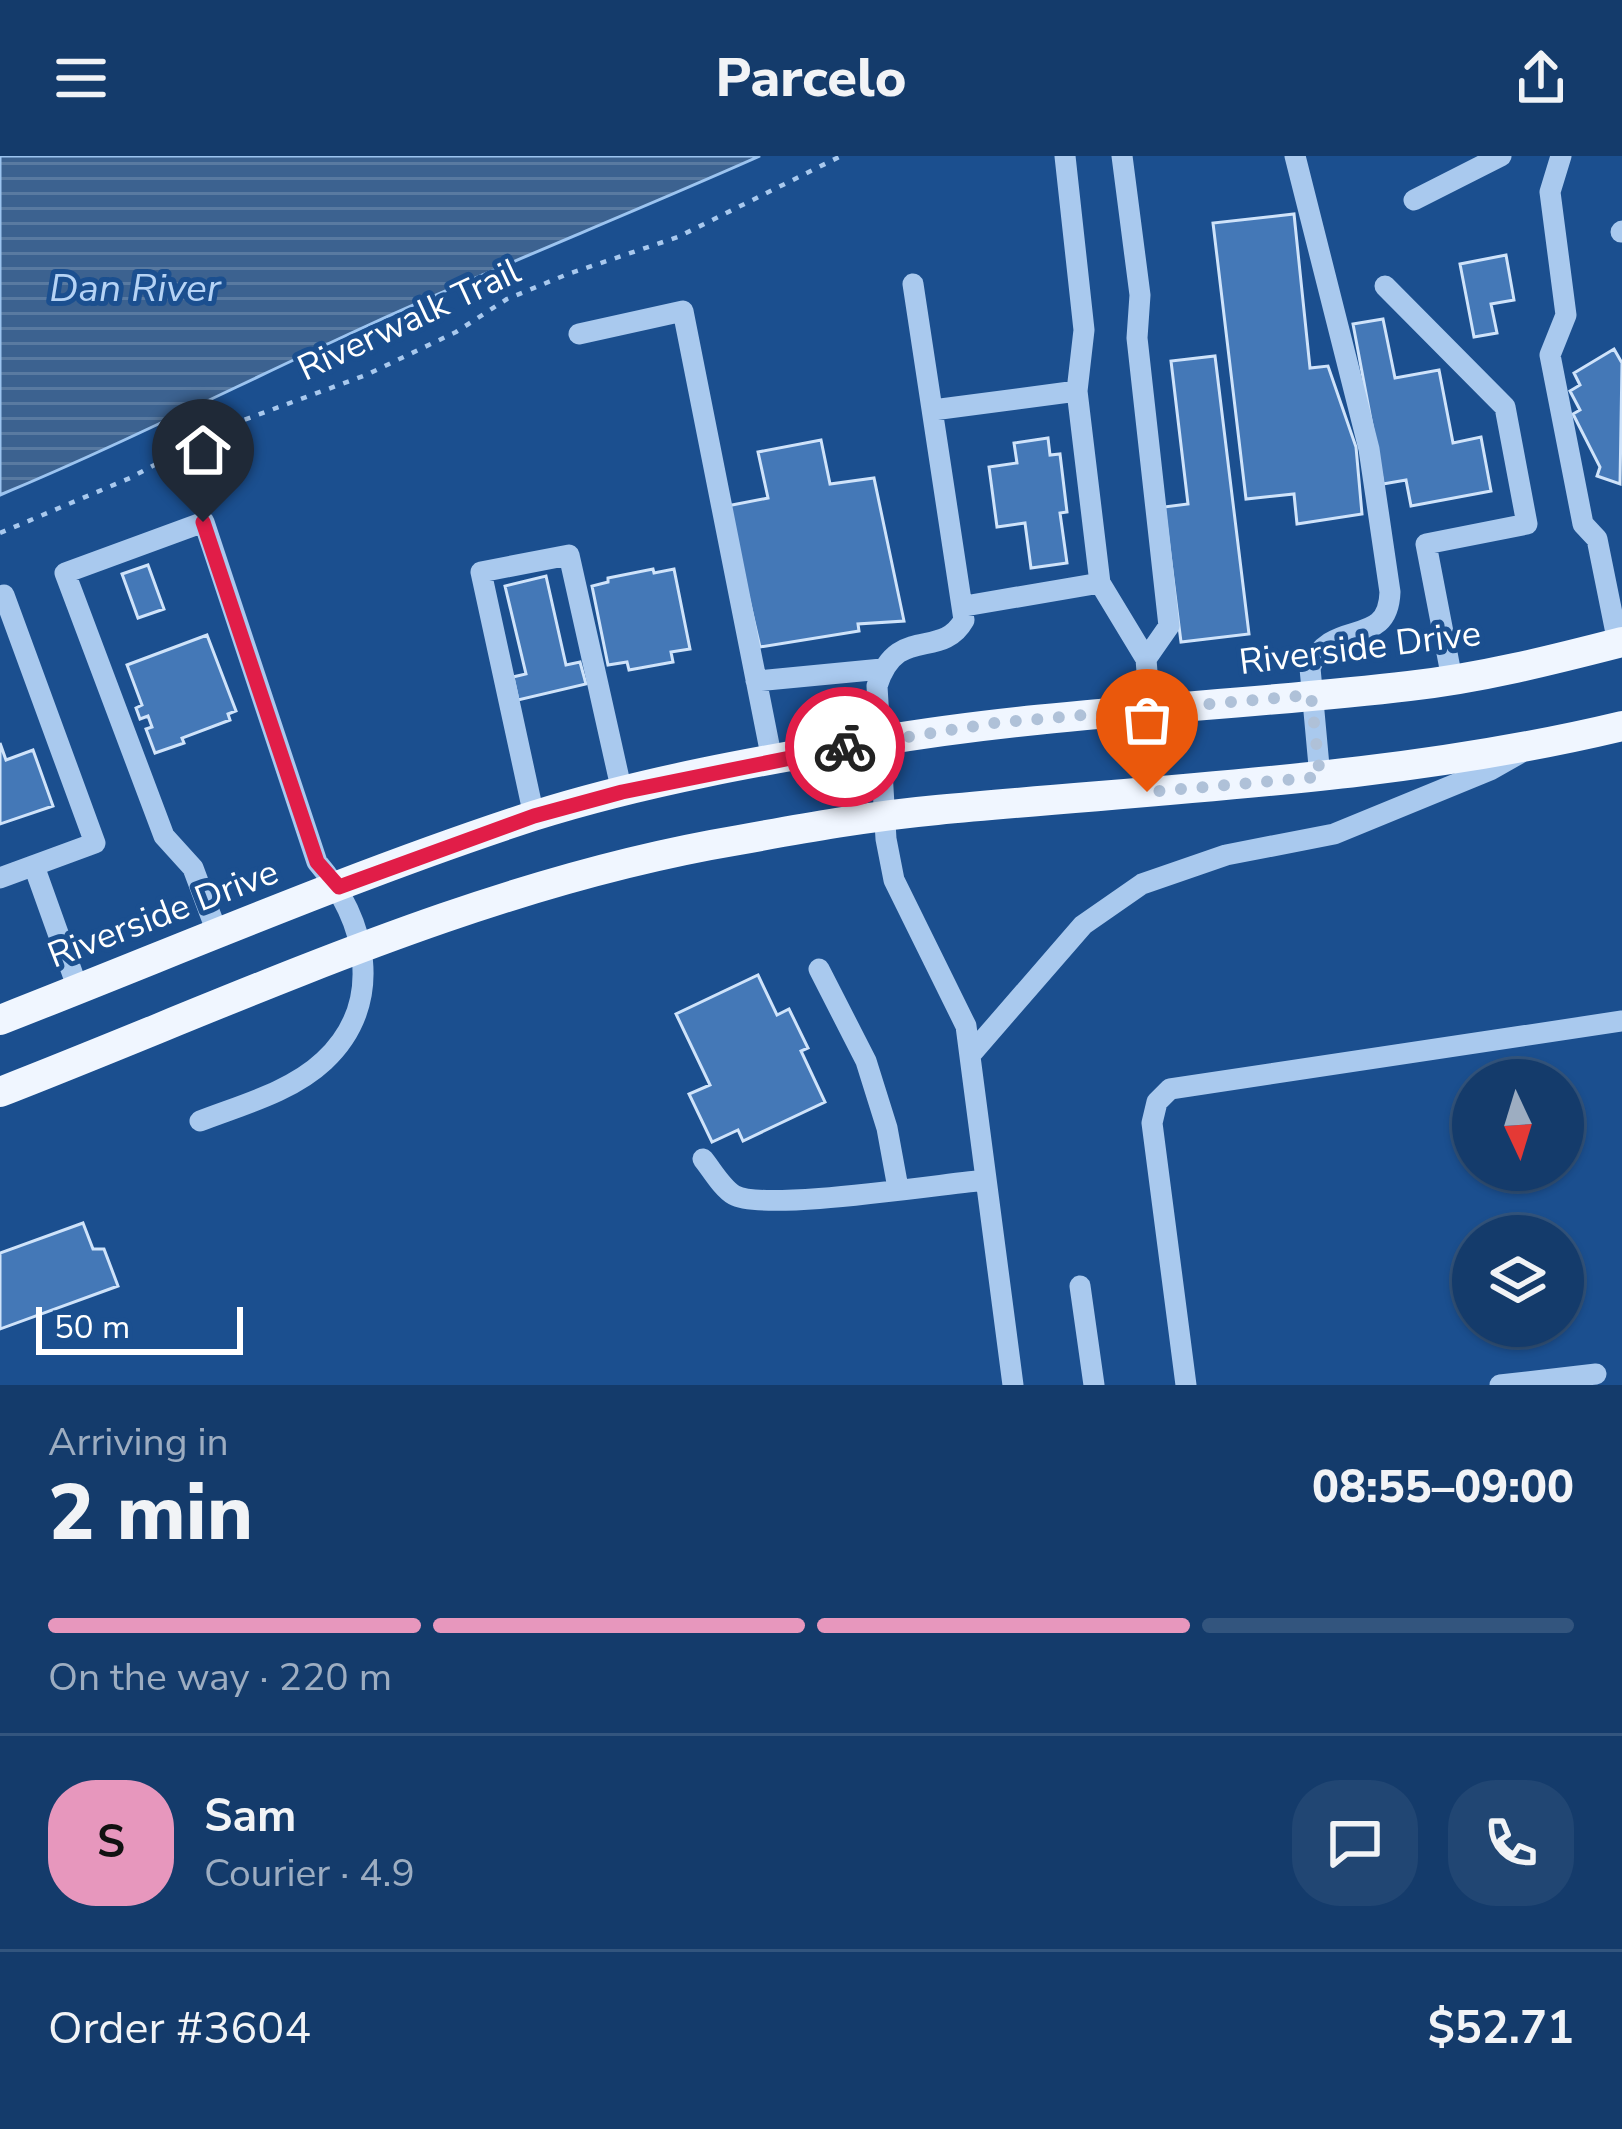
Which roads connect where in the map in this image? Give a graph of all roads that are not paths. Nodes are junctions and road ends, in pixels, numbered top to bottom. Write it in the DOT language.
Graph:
graph roads {
  1 [pos="1065,156"];
  2 [pos="1122,156"];
  3 [pos="1295,156"];
  4 [pos="1501,156"];
  5 [pos="1561,156"];
  6 [pos="1414,200"];
  7 [pos="913,284"];
  8 [pos="1385,286"];
  9 [pos="579,334"];
  10 [pos="1077,391"];
  11 [pos="933,410"];
  12 [pos="1622,533"];
  13 [pos="1597,539"];
  14 [pos="1100,583"];
  15 [pos="0,596"];
  16 [pos="964,606"];
  17 [pos="1620,643"];
  18 [pos="1146,659"];
  19 [pos="882,669"];
  20 [pos="1452,679"];
  21 [pos="756,681"];
  22 [pos="1311,695"];
  23 [pos="1150,710"];
  24 [pos="1622,726"];
  25 [pos="880,740"];
  26 [pos="1525,749"];
  27 [pos="772,760"];
  28 [pos="1320,777"];
  29 [pos="622,792"];
  30 [pos="534,816"];
  31 [pos="884,818"];
  32 [pos="34,866"];
  33 [pos="0,878"];
  34 [pos="339,887"];
  35 [pos="218,934"];
  36 [pos="360,947"];
  37 [pos="818,969"];
  38 [pos="78,989"];
  39 [pos="0,1020"];
  40 [pos="1622,1021"];
  41 [pos="970,1054"];
  42 [pos="0,1092"];
  43 [pos="200,1121"];
  44 [pos="703,1160"];
  45 [pos="986,1180"];
  46 [pos="898,1188"];
  47 [pos="1080,1286"];
  48 [pos="1596,1374"];
  49 [pos="1013,1385"];
  50 [pos="1094,1385"];
  51 [pos="1186,1385"];
  52 [pos="1500,1385"];
  1 -- 10 [label="lane"];
  2 -- 18 [label="lane"];
  3 -- 22 [label="lane"];
  4 -- 6 [label="lane"];
  5 -- 13 [label="lane"];
  7 -- 11 [label="lane"];
  8 -- 20 [label="lane"];
  9 -- 21 [label="lane"];
  10 -- 11 [label="lane"];
  10 -- 14 [label="lane"];
  11 -- 16 [label="lane"];
  12 -- 13 [label="lane"];
  13 -- 17 [label="lane"];
  14 -- 16 [label="lane"];
  14 -- 18 [label="lane"];
  15 -- 32 [label="lane"];
  16 -- 19 [label="lane"];
  17 -- 20 [label="main road, Riverside Drive"];
  18 -- 23 [label="lane"];
  19 -- 21 [label="lane"];
  19 -- 25 [label="lane"];
  20 -- 22 [label="main road, Riverside Drive"];
  21 -- 27 [label="lane"];
  22 -- 23 [label="main road, Riverside Drive"];
  22 -- 28 [label="lane"];
  23 -- 25 [label="main road, Riverside Drive"];
  24 -- 26 [label="main road"];
  25 -- 27 [label="main road, Riverside Drive"];
  25 -- 31 [label="lane"];
  26 -- 28 [label="main road"];
  26 -- 41 [label="lane"];
  27 -- 29 [label="main road, Riverside Drive"];
  28 -- 31 [label="main road"];
  29 -- 30 [label="main road, Riverside Drive"];
  29 -- 30 [label="lane"];
  30 -- 34 [label="main road, Riverside Drive"];
  31 -- 36 [label="main road"];
  31 -- 41 [label="lane"];
  32 -- 33 [label="lane"];
  32 -- 38 [label="lane"];
  34 -- 35 [label="main road, Riverside Drive"];
  34 -- 35 [label="lane"];
  34 -- 36 [label="lane"];
  35 -- 38 [label="main road, Riverside Drive"];
  36 -- 42 [label="main road"];
  36 -- 43 [label="lane"];
  37 -- 46 [label="lane"];
  38 -- 39 [label="main road, Riverside Drive"];
  40 -- 51 [label="lane"];
  41 -- 45 [label="lane"];
  44 -- 46 [label="lane"];
  45 -- 46 [label="lane"];
  45 -- 49 [label="lane"];
  47 -- 50 [label="lane"];
  48 -- 52 [label="lane"];
}
